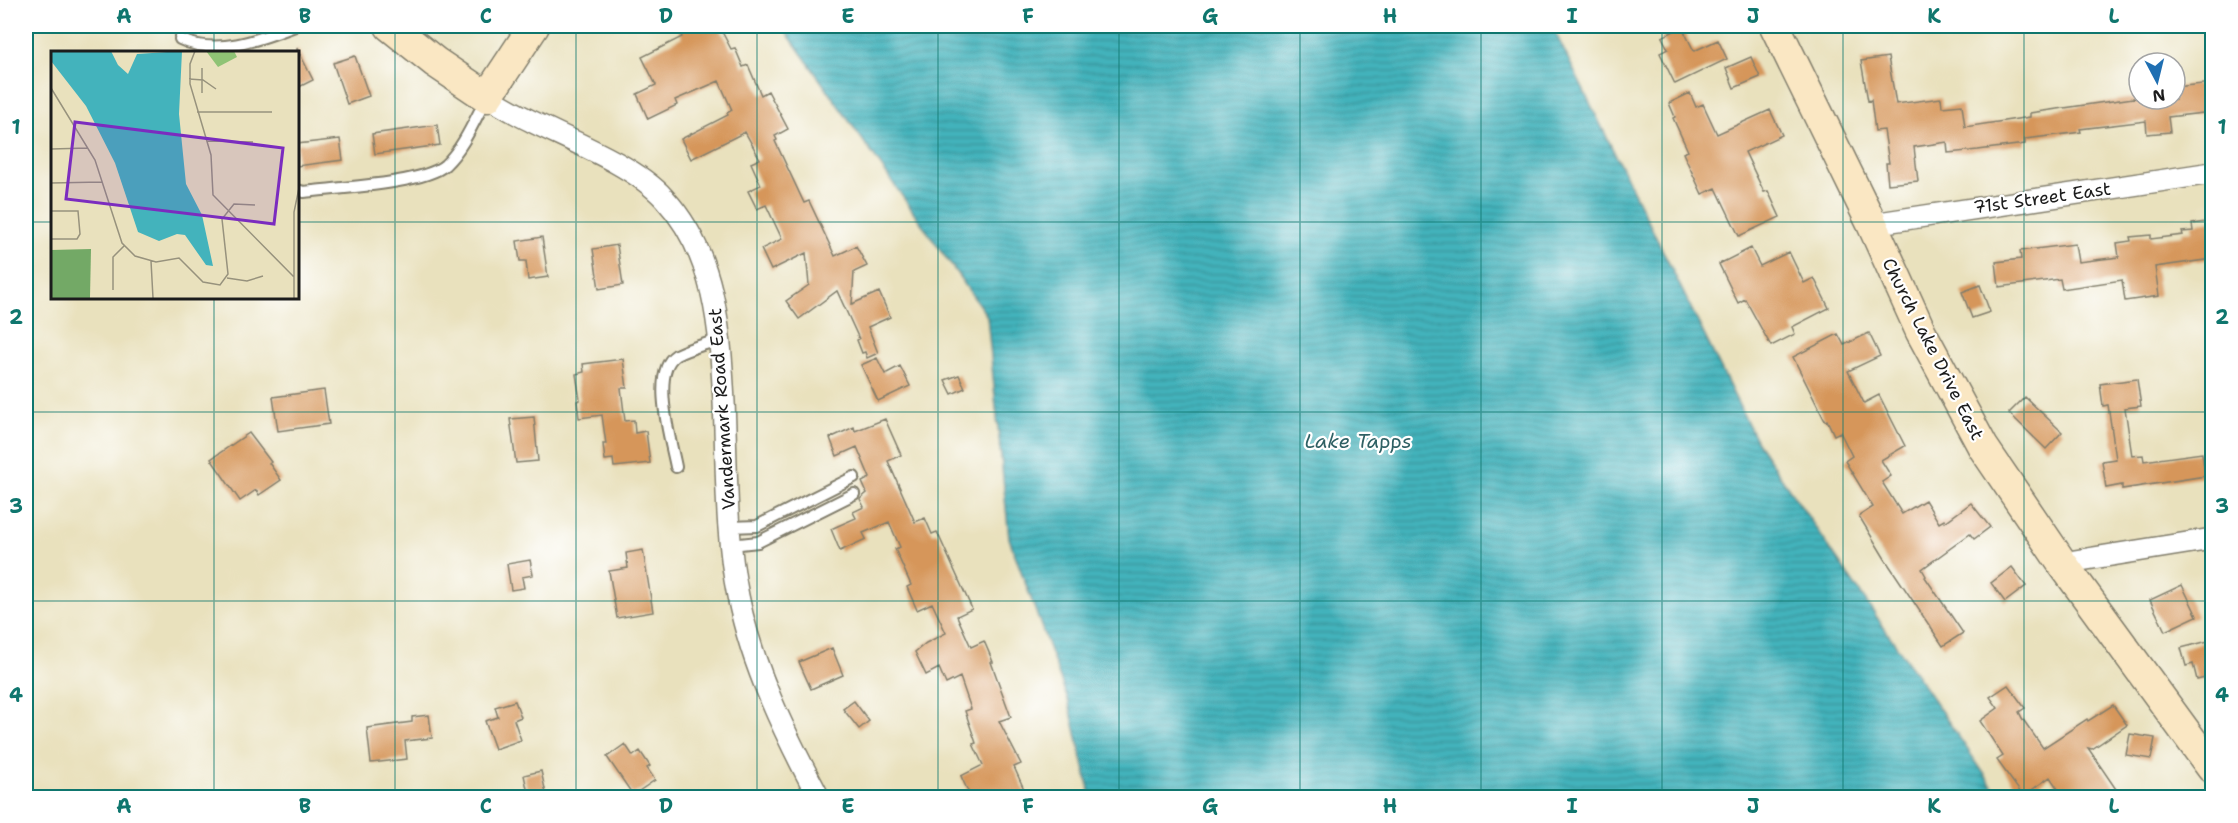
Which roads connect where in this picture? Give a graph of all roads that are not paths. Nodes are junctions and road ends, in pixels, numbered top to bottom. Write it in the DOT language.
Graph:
graph roads {
  1 [pos="296,26"];
  2 [pos="390,26"];
  3 [pos="534,26"];
  4 [pos="1775,26"];
  5 [pos="180,39"];
  6 [pos="487,97"];
  7 [pos="2212,173"];
  8 [pos="298,190"];
  9 [pos="1872,224"];
  10 [pos="720,339"];
  11 [pos="676,466"];
  12 [pos="854,477"];
  13 [pos="854,494"];
  14 [pos="730,536"];
  15 [pos="2212,539"];
  16 [pos="2062,563"];
  17 [pos="2212,768"];
  18 [pos="813,797"];
  1 -- 5 [label="lane"];
  2 -- 6 [label="street, Vandermark Road East"];
  3 -- 6 [label="street"];
  4 -- 9 [label="street, Church Lake Drive East"];
  6 -- 8 [label="lane"];
  6 -- 10 [label="street, Vandermark Road East"];
  7 -- 9 [label="street, 71st Street East"];
  9 -- 16 [label="street, Church Lake Drive East"];
  10 -- 11 [label="lane"];
  10 -- 14 [label="street, Vandermark Road East"];
  12 -- 14 [label="lane"];
  13 -- 14 [label="lane"];
  14 -- 18 [label="street, Vandermark Road East"];
  15 -- 16 [label="street"];
  16 -- 17 [label="street, Church Lake Drive East"];
}
